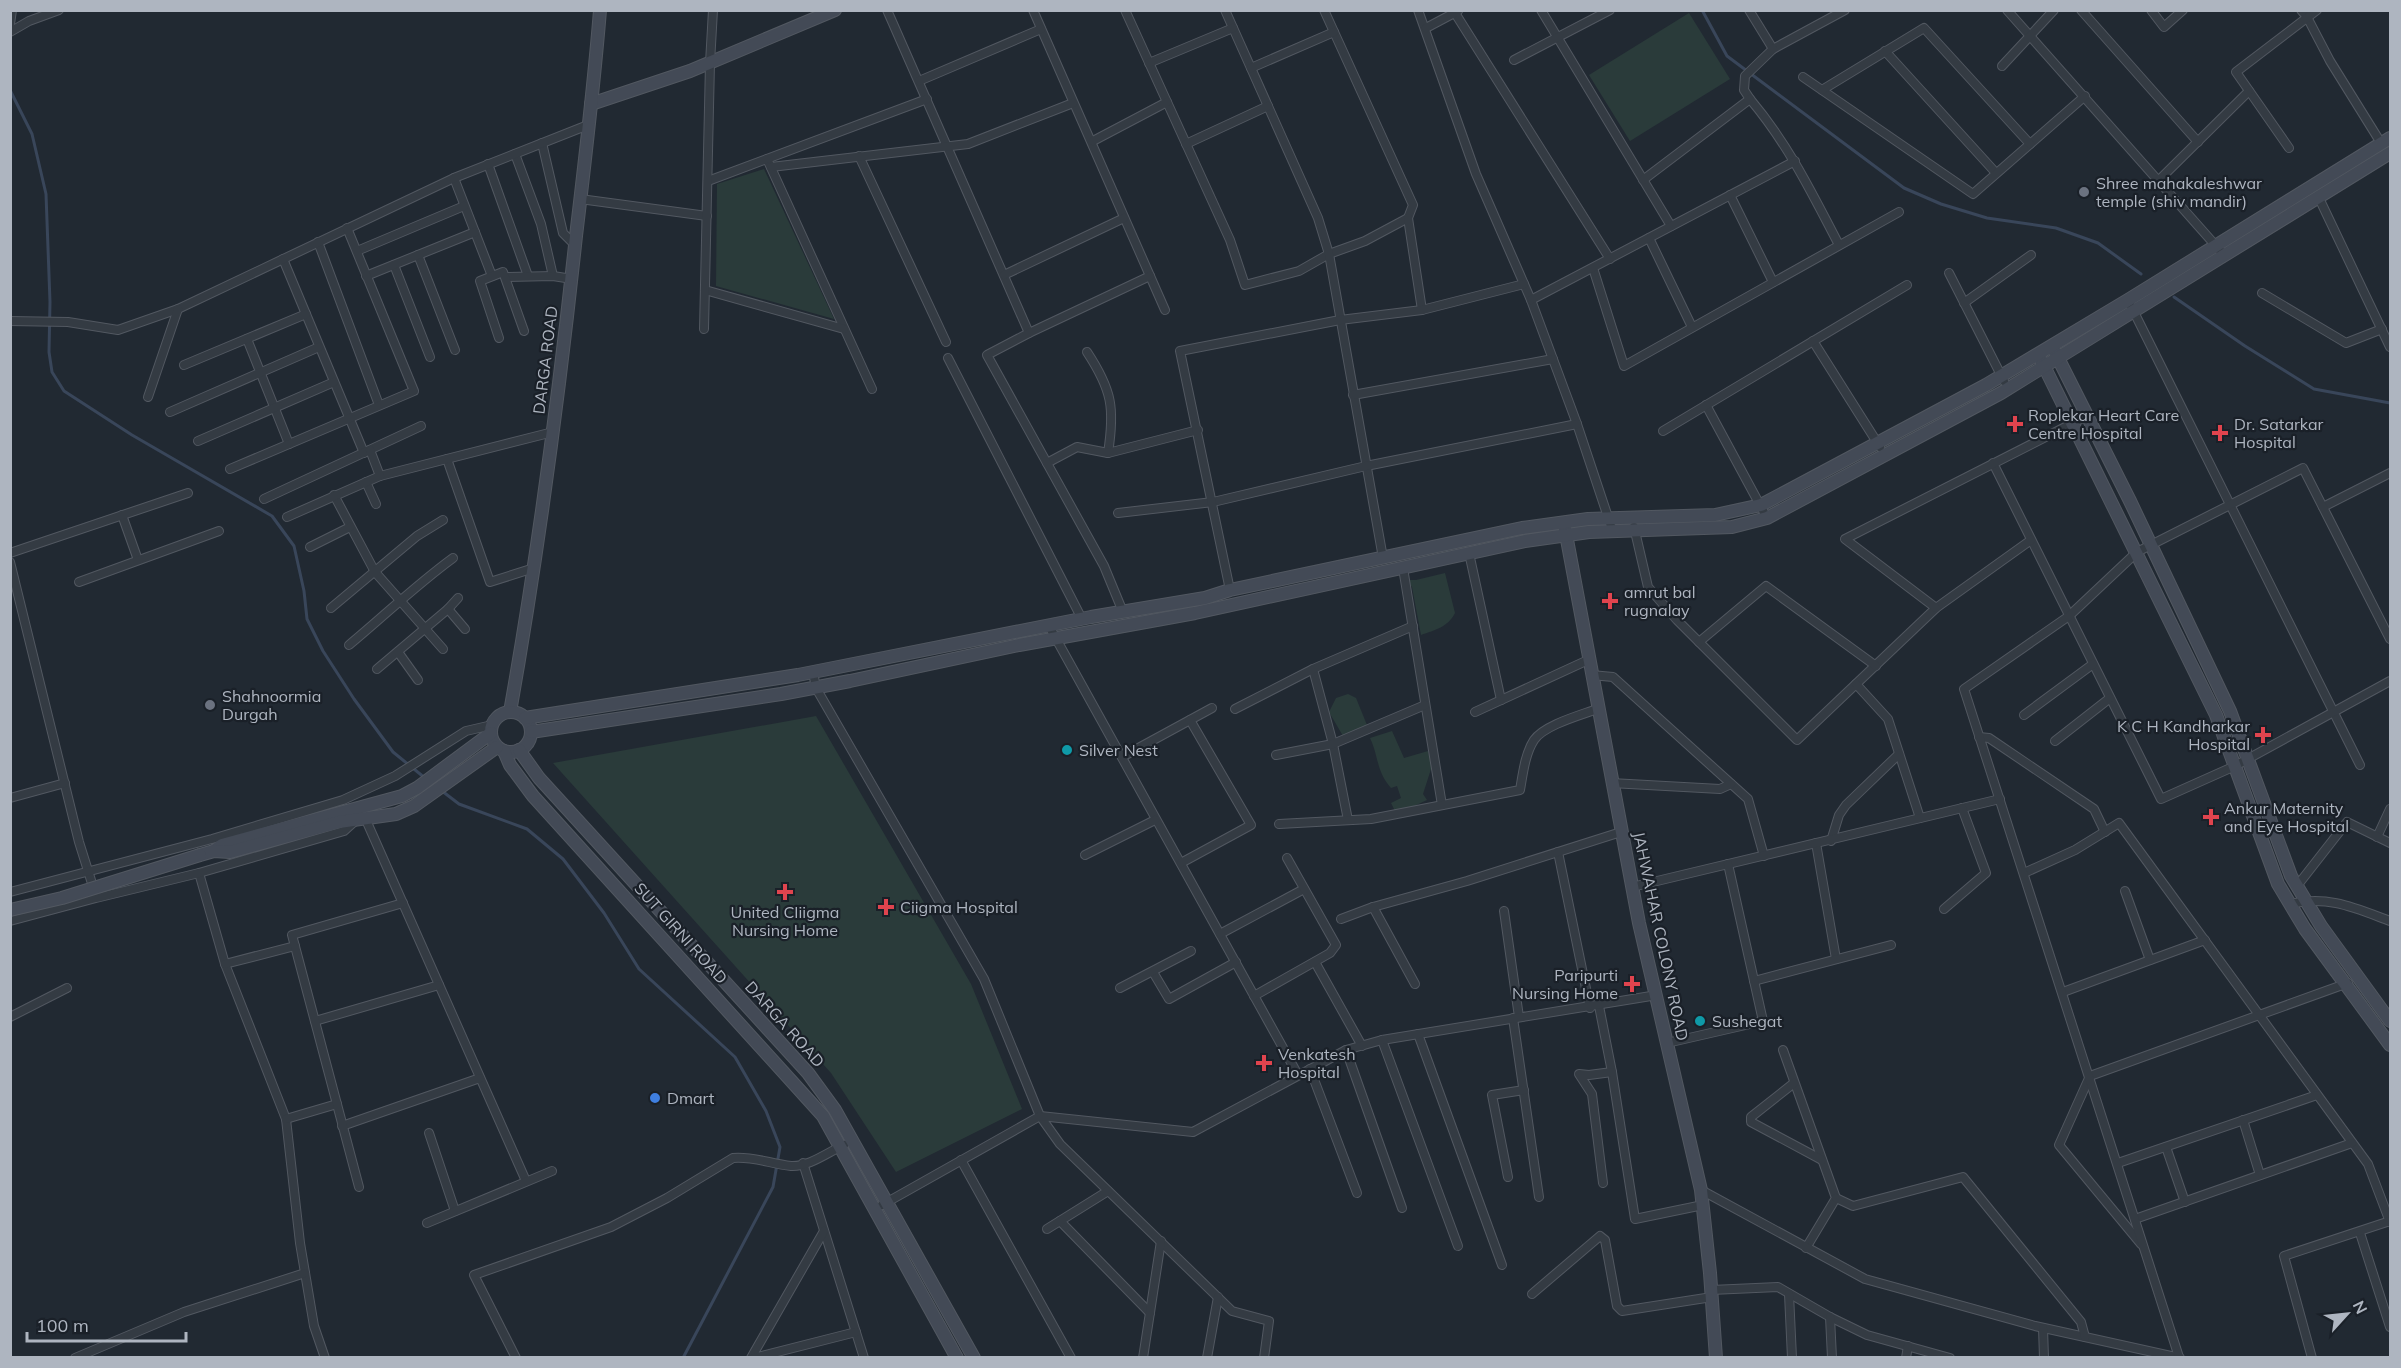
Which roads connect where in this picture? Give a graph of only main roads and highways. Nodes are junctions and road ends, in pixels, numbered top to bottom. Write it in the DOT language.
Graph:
graph roads {
  1 [pos="600,10"];
  2 [pos="835,10"];
  3 [pos="591,105"];
  4 [pos="2386,141"];
  5 [pos="2391,153"];
  6 [pos="2220,250"];
  7 [pos="2131,306"];
  8 [pos="2052,346"];
  9 [pos="2038,354"];
  10 [pos="2058,358"];
  11 [pos="2044,366"];
  12 [pos="1564,522"];
  13 [pos="1566,535"];
  14 [pos="510,712"];
  15 [pos="525,718"];
  16 [pos="492,729"];
  17 [pos="531,732"];
  18 [pos="501,749"];
  19 [pos="519,750"];
  20 [pos="214,851"];
  21 [pos="10,910"];
  22 [pos="2391,1022"];
  23 [pos="2391,1045"];
  24 [pos="957,1358"];
  25 [pos="974,1358"];
  26 [pos="1716,1358"];
  1 -- 3 [label="main road, DARGA ROAD"];
  2 -- 3 [label="main road"];
  3 -- 14 [label="main road, DARGA ROAD"];
  4 -- 6 [label="main road"];
  5 -- 6 [label="main road"];
  6 -- 7 [label="main road"];
  7 -- 8 [label="main road"];
  7 -- 10 [label="main road"];
  8 -- 9 [label="main road"];
  8 -- 10 [label="main road"];
  9 -- 11 [label="main road"];
  9 -- 12 [label="main road"];
  10 -- 11 [label="main road"];
  10 -- 22 [label="main road"];
  11 -- 13 [label="main road"];
  11 -- 23 [label="main road"];
  12 -- 13 [label="main road, JAHWAHAR COLONY ROAD"];
  12 -- 15 [label="main road"];
  13 -- 17 [label="main road"];
  13 -- 26 [label="main road, JAHWAHAR COLONY ROAD"];
  14 -- 15 [label="main road"];
  14 -- 16 [label="main road"];
  15 -- 17 [label="main road"];
  16 -- 18 [label="main road"];
  16 -- 20 [label="main road"];
  17 -- 19 [label="main road"];
  18 -- 19 [label="main road"];
  18 -- 20 [label="main road"];
  18 -- 24 [label="main road, SUT GIRNI ROAD"];
  19 -- 25 [label="main road, DARGA ROAD"];
  20 -- 21 [label="main road, bridge"];
}
